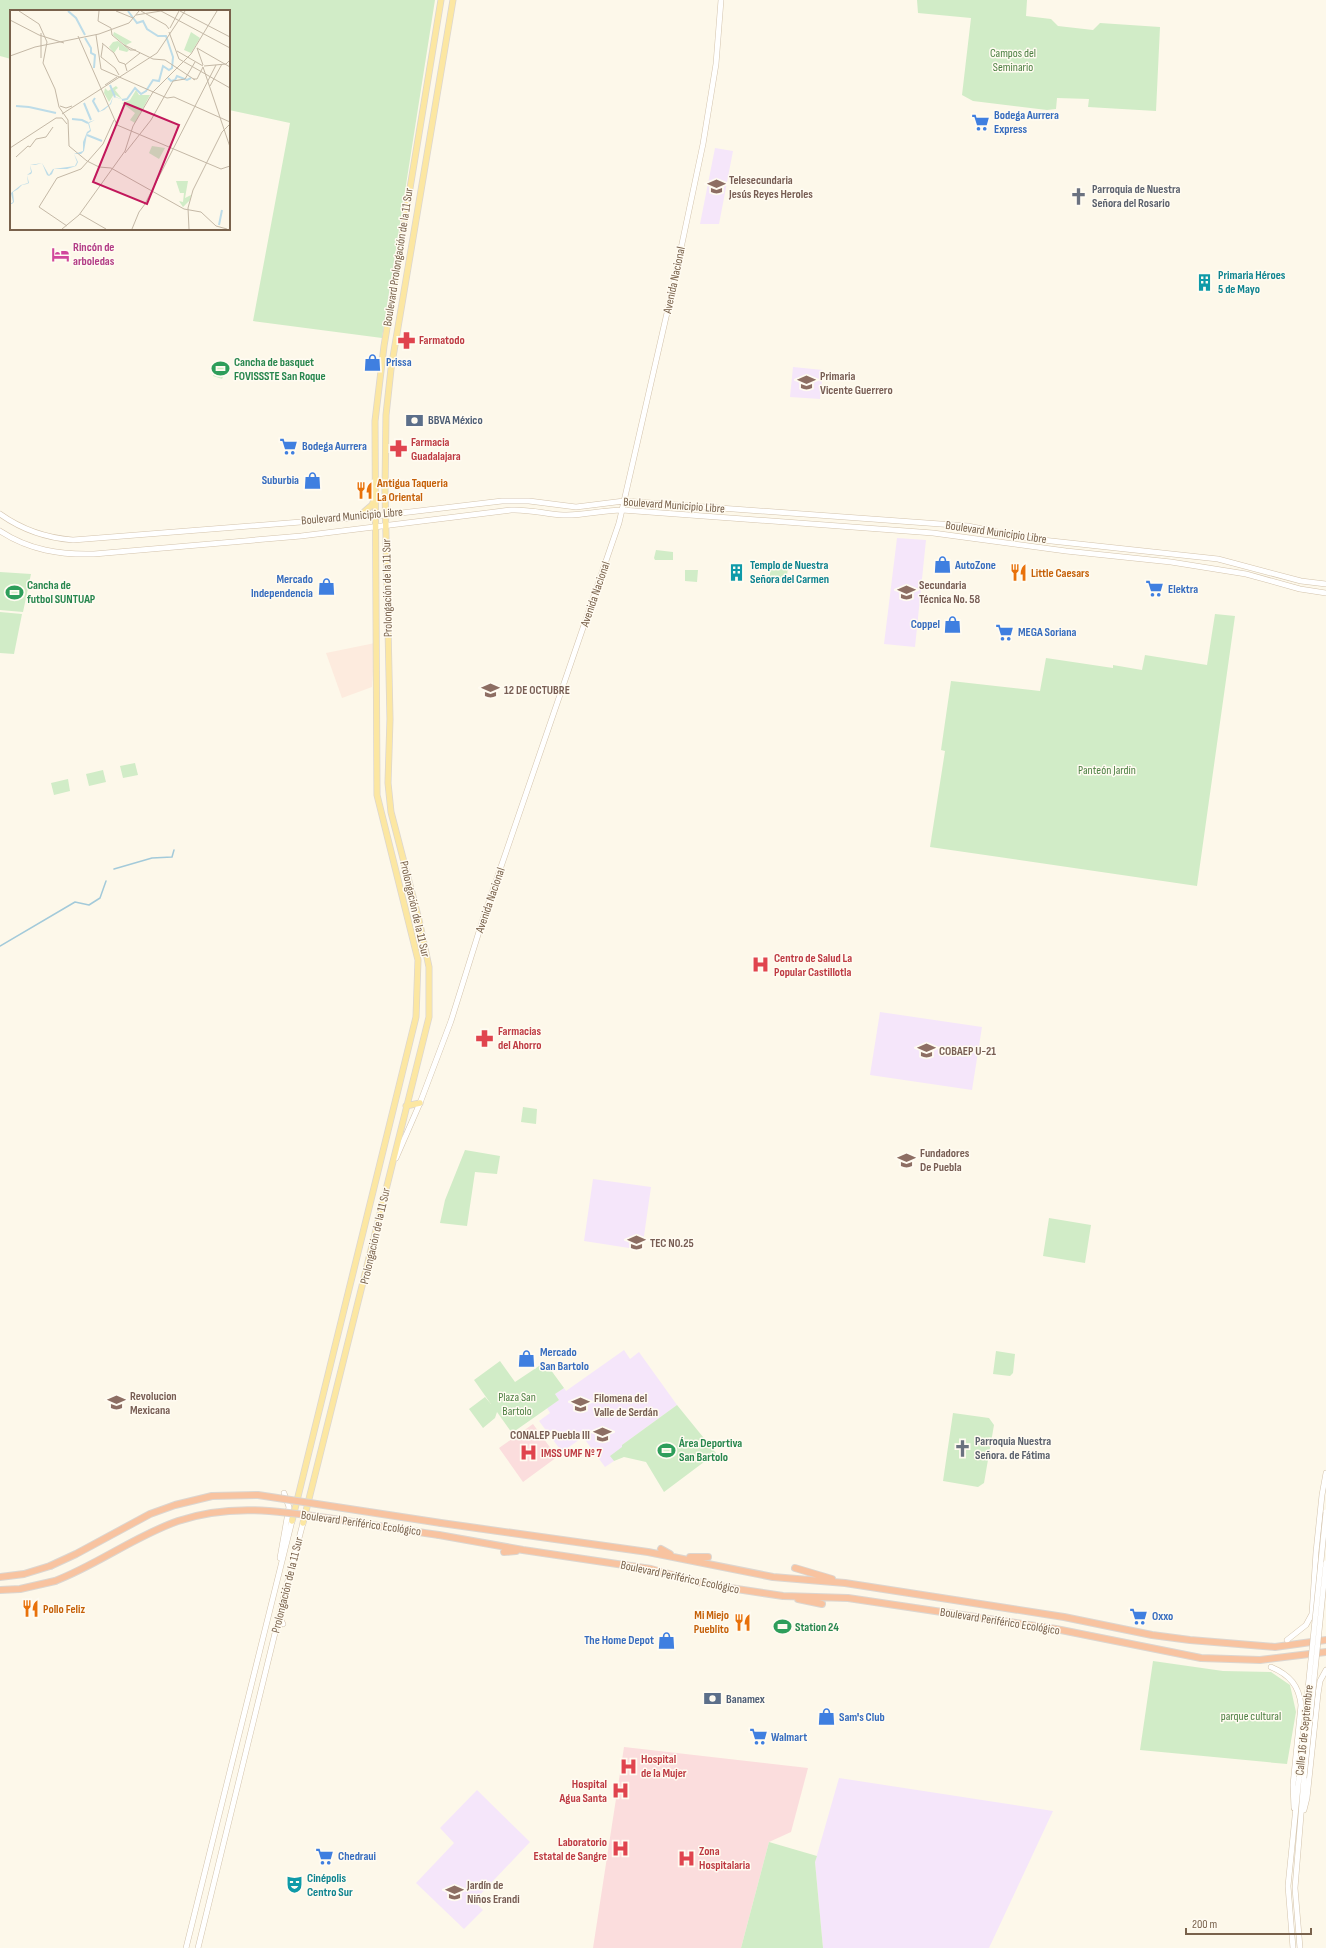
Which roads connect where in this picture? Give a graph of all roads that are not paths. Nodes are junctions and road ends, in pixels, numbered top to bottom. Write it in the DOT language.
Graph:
graph roads {
  1 [pos="441,0"];
  2 [pos="453,0"];
  3 [pos="721,0"];
  4 [pos="376,490"];
  5 [pos="624,501"];
  6 [pos="622,510"];
  7 [pos="0,514"];
  8 [pos="386,515"];
  9 [pos="376,516"];
  10 [pos="358,517"];
  11 [pos="386,525"];
  12 [pos="376,527"];
  13 [pos="0,532"];
  14 [pos="1326,584"];
  15 [pos="1326,593"];
  16 [pos="420,1103"];
  17 [pos="406,1106"];
  18 [pos="392,1166"];
  19 [pos="1326,1473"];
  20 [pos="284,1493"];
  21 [pos="1326,1512"];
  22 [pos="292,1521"];
  23 [pos="303,1523"];
  24 [pos="661,1549"];
  25 [pos="525,1550"];
  26 [pos="504,1552"];
  27 [pos="540,1557"];
  28 [pos="677,1557"];
  29 [pos="708,1557"];
  30 [pos="1326,1563"];
  31 [pos="795,1568"];
  32 [pos="0,1577"];
  33 [pos="277,1582"];
  34 [pos="845,1583"];
  35 [pos="0,1590"];
  36 [pos="783,1596"];
  37 [pos="822,1604"];
  38 [pos="279,1616"];
  39 [pos="283,1624"];
  40 [pos="1287,1640"];
  41 [pos="1326,1640"];
  42 [pos="1326,1652"];
  43 [pos="1272,1667"];
  44 [pos="1326,1670"];
  45 [pos="1302,1778"];
  46 [pos="1295,1819"];
  47 [pos="1301,1822"];
  48 [pos="186,1948"];
  49 [pos="198,1948"];
  50 [pos="1293,1948"];
  51 [pos="1300,1948"];
  1 -- 4 [label="main road, Boulevard Prolongación de la 11 Sur"];
  2 -- 8 [label="main road, Boulevard Prolongación de la 11 Sur"];
  3 -- 5 [label="main road, Avenida Nacional"];
  4 -- 9 [label="main road, Boulevard Prolongación de la 11 Sur"];
  4 -- 10 [label="main road"];
  5 -- 6 [label="main road, Avenida Nacional"];
  5 -- 8 [label="main road, Boulevard Municipio Libre"];
  5 -- 14 [label="main road, Boulevard Municipio Libre"];
  6 -- 11 [label="main road, Boulevard Municipio Libre"];
  6 -- 15 [label="main road, Boulevard Municipio Libre"];
  6 -- 16 [label="main road, Avenida Nacional"];
  7 -- 10 [label="main road, Boulevard Municipio Libre"];
  8 -- 9 [label="main road, Boulevard Municipio Libre"];
  8 -- 11 [label="main road, Prolongación de la 11 Sur"];
  9 -- 10 [label="main road, Boulevard Municipio Libre"];
  9 -- 12 [label="main road, Prolongación de la 11 Sur"];
  11 -- 12 [label="main road, Boulevard Municipio Libre"];
  11 -- 17 [label="main road, Prolongación de la 11 Sur"];
  12 -- 13 [label="main road, Boulevard Municipio Libre"];
  12 -- 22 [label="main road, Prolongación de la 11 Sur"];
  16 -- 17 [label="main road"];
  16 -- 18 [label="main road, Avenida Nacional"];
  17 -- 18 [label="main road, Prolongación de la 11 Sur"];
  18 -- 23 [label="main road, Prolongación de la 11 Sur"];
  19 -- 40 [label="main road"];
  20 -- 33 [label="main road"];
  21 -- 45 [label="main road, Calle 16 de Septiembre, bridge"];
  22 -- 33 [label="main road, Prolongación de la 11 Sur"];
  23 -- 38 [label="main road, Prolongación de la 11 Sur"];
  24 -- 28 [label="highway"];
  25 -- 26 [label="highway"];
  25 -- 27 [label="highway"];
  25 -- 35 [label="highway, Boulevard Periférico Ecológico, bridge"];
  25 -- 36 [label="highway, Boulevard Periférico Ecológico"];
  28 -- 29 [label="highway"];
  28 -- 32 [label="highway, Boulevard Periférico Ecológico, bridge"];
  28 -- 34 [label="highway, Boulevard Periférico Ecológico"];
  30 -- 45 [label="main road, Calle 16 de Septiembre, bridge"];
  31 -- 34 [label="highway"];
  33 -- 48 [label="main road, Prolongación de la 11 Sur"];
  34 -- 41 [label="highway, Boulevard Periférico Ecológico"];
  36 -- 37 [label="highway"];
  36 -- 42 [label="highway, Boulevard Periférico Ecológico"];
  38 -- 39 [label="main road"];
  38 -- 49 [label="main road, Prolongación de la 11 Sur"];
  43 -- 46 [label="main road"];
  44 -- 47 [label="main road"];
  45 -- 46 [label="main road, Calle 16 de Septiembre"];
  45 -- 47 [label="main road, Calle 16 de Septiembre"];
  46 -- 50 [label="main road, Calle 16 de Septiembre"];
  47 -- 51 [label="main road, Calle 16 de Septiembre"];
}
